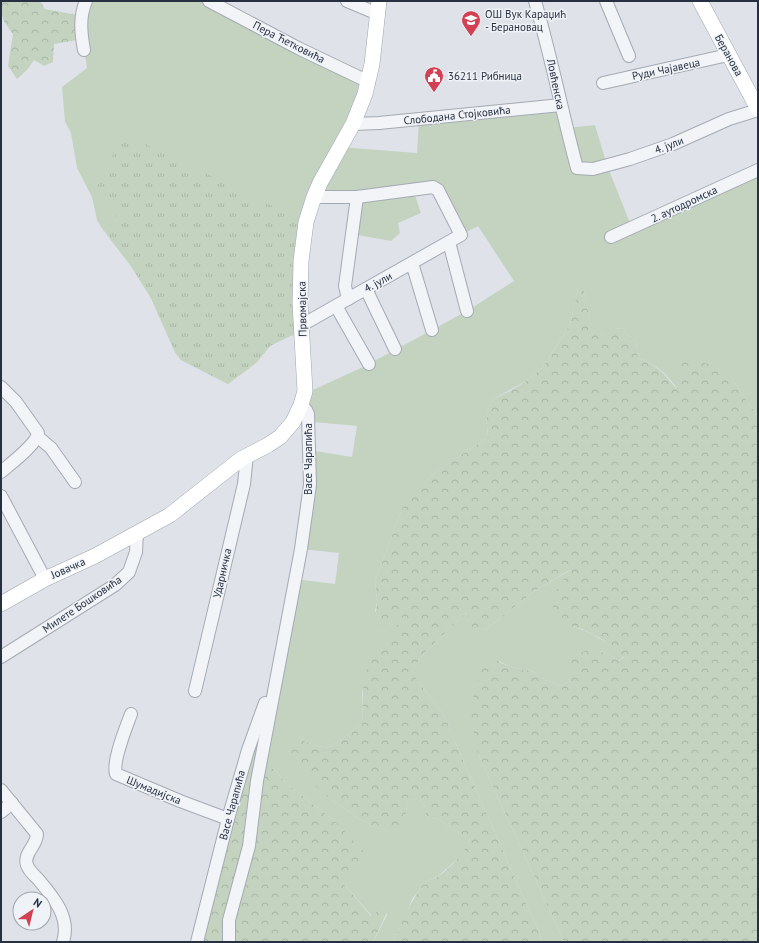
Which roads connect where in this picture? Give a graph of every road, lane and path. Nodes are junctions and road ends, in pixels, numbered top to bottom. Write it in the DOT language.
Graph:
graph roads {
  1 [pos="86,1"];
  2 [pos="209,1"];
  3 [pos="347,1"];
  4 [pos="535,1"];
  5 [pos="606,1"];
  6 [pos="700,1"];
  7 [pos="227,6"];
  8 [pos="378,8"];
  9 [pos="84,50"];
  10 [pos="728,55"];
  11 [pos="629,56"];
  12 [pos="369,82"];
  13 [pos="603,83"];
  14 [pos="756,102"];
  15 [pos="561,105"];
  16 [pos="353,124"];
  17 [pos="577,168"];
  18 [pos="758,170"];
  19 [pos="314,197"];
  20 [pos="357,197"];
  21 [pos="611,237"];
  22 [pos="449,242"];
  23 [pos="412,263"];
  24 [pos="366,289"];
  25 [pos="348,299"];
  26 [pos="336,306"];
  27 [pos="467,311"];
  28 [pos="301,323"];
  29 [pos="432,330"];
  30 [pos="395,350"];
  31 [pos="368,364"];
  32 [pos="1,387"];
  33 [pos="301,405"];
  34 [pos="38,437"];
  35 [pos="248,455"];
  36 [pos="1,472"];
  37 [pos="75,482"];
  38 [pos="1,496"];
  39 [pos="136,533"];
  40 [pos="45,579"];
  41 [pos="1,604"];
  42 [pos="1,657"];
  43 [pos="277,671"];
  44 [pos="196,691"];
  45 [pos="130,714"];
  46 [pos="1,790"];
  47 [pos="12,803"];
  48 [pos="1,812"];
  49 [pos="228,819"];
  50 [pos="63,942"];
  51 [pos="196,942"];
  52 [pos="229,942"];
  1 -- 9 [label="street"];
  2 -- 7 [label="street, Пера Ћетковића"];
  3 -- 8 [label="street, Првомајска"];
  4 -- 15 [label="street, Ловћенска"];
  5 -- 11 [label="street, Руди Чајавеца"];
  6 -- 10 [label="main road, Беранова"];
  7 -- 12 [label="street, Пера Ћетковића"];
  8 -- 12 [label="main road, Првомајска"];
  10 -- 13 [label="street, Руди Чајавеца"];
  10 -- 14 [label="main road, Беранова"];
  12 -- 16 [label="main road, Првомајска"];
  14 -- 17 [label="street, 4. јули"];
  15 -- 16 [label="street, Слободана Стојковића"];
  15 -- 17 [label="street, Ловћенска"];
  16 -- 19 [label="main road, Првомајска"];
  18 -- 21 [label="street, 2. аутодромска"];
  19 -- 20 [label="street, 4. јули"];
  19 -- 28 [label="main road, Првомајска"];
  20 -- 22 [label="street, 4. јули"];
  20 -- 25 [label="street, 4. јули"];
  22 -- 23 [label="street, 4. јули"];
  22 -- 27 [label="street"];
  23 -- 24 [label="street, 4. јули"];
  23 -- 29 [label="street"];
  24 -- 25 [label="street, 4. јули"];
  24 -- 30 [label="street"];
  25 -- 26 [label="street, 4. јули"];
  26 -- 28 [label="street, 4. јули"];
  26 -- 31 [label="street"];
  28 -- 33 [label="main road, Првомајска"];
  32 -- 34 [label="street"];
  33 -- 35 [label="main road, Првомајска"];
  33 -- 43 [label="street, Васе Чарапића"];
  34 -- 36 [label="street"];
  34 -- 37 [label="street"];
  35 -- 39 [label="main road, Првомајска"];
  35 -- 44 [label="street, Ударничка"];
  38 -- 40 [label="street"];
  39 -- 40 [label="main road, Јовачка"];
  39 -- 42 [label="street, Милете Бошковића"];
  40 -- 41 [label="main road, Јовачка"];
  43 -- 49 [label="street, Васе Чарапића"];
  43 -- 52 [label="street, Васе Чарапића"];
  45 -- 49 [label="street, Шумадијска"];
  46 -- 47 [label="street"];
  47 -- 48 [label="street"];
  47 -- 50 [label="street"];
  49 -- 51 [label="street, Васе Чарапића"];
}
